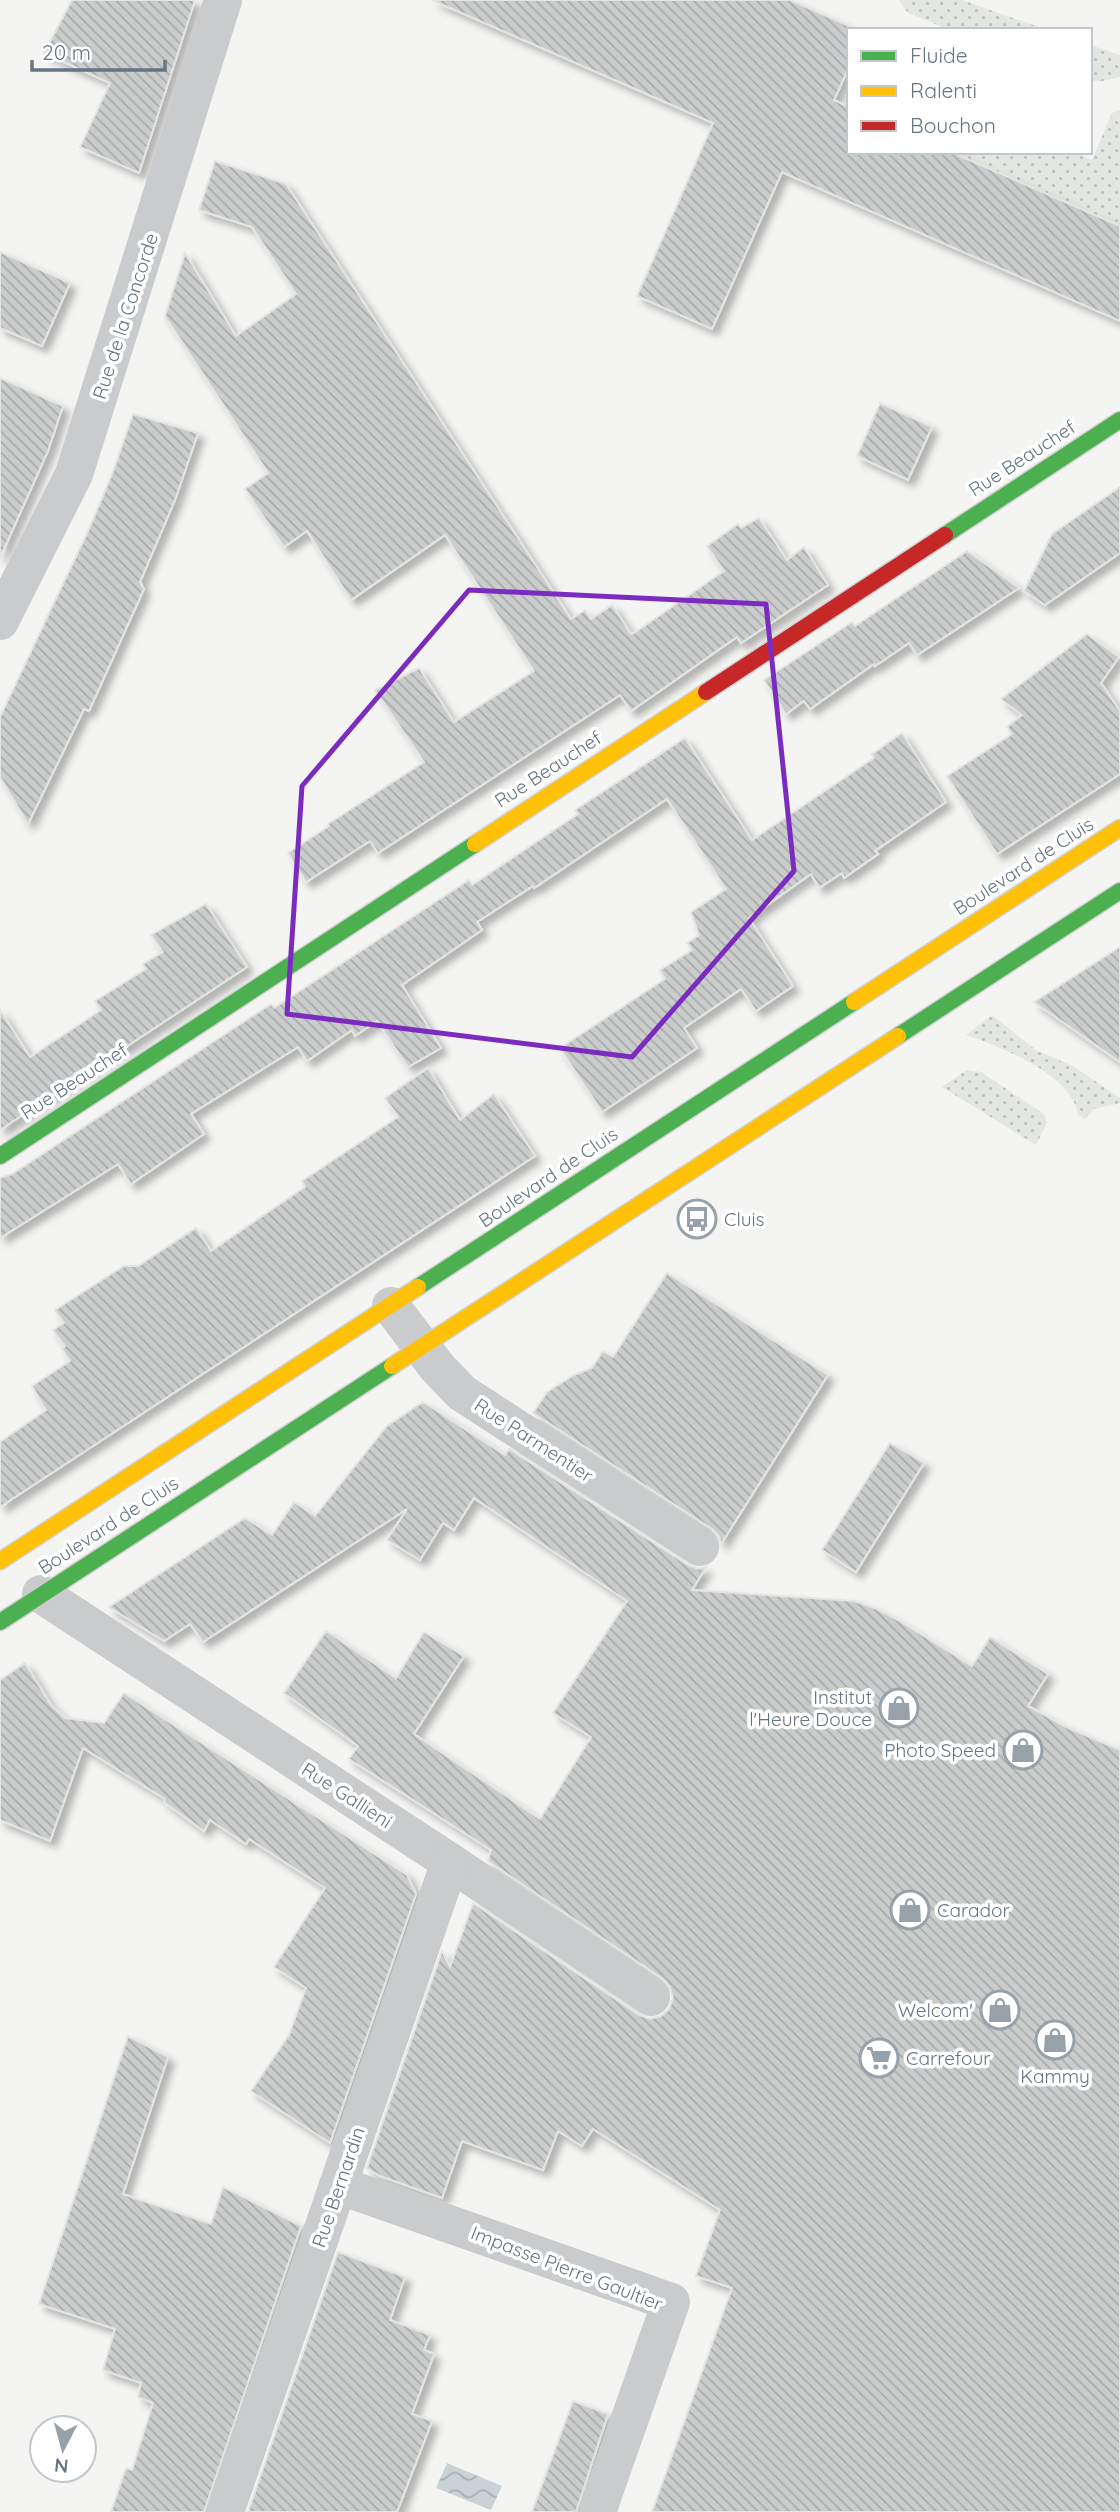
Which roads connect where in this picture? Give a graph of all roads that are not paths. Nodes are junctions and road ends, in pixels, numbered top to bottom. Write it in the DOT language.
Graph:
graph roads {
  1 [pos="223,0"];
  2 [pos="1120,420"];
  3 [pos="9,581"];
  4 [pos="0,621"];
  5 [pos="1120,828"];
  6 [pos="1120,891"];
  7 [pos="0,1156"];
  8 [pos="391,1306"];
  9 [pos="421,1346"];
  10 [pos="700,1547"];
  11 [pos="0,1561"];
  12 [pos="41,1594"];
  13 [pos="0,1622"];
  14 [pos="450,1862"];
  15 [pos="651,1997"];
  16 [pos="338,2185"];
  17 [pos="225,2512"];
  18 [pos="597,2512"];
  1 -- 3 [label="street, Rue de la Concorde"];
  2 -- 7 [label="main road, Rue Beauchef"];
  3 -- 4 [label="street, Rue de la Concorde"];
  5 -- 8 [label="main road, Boulevard de Cluis"];
  6 -- 9 [label="main road, Boulevard de Cluis"];
  8 -- 9 [label="street, Rue Parmentier"];
  8 -- 11 [label="main road, Boulevard de Cluis"];
  9 -- 10 [label="street, Rue Parmentier"];
  9 -- 12 [label="main road, Boulevard de Cluis"];
  12 -- 13 [label="main road, Boulevard de Cluis"];
  12 -- 14 [label="street, Rue Gallieni"];
  14 -- 15 [label="street, Rue Gallieni"];
  14 -- 16 [label="street, Rue Bernardin"];
  16 -- 17 [label="street, Rue Bernardin"];
  16 -- 18 [label="street, Impasse Pierre Gaultier"];
}
